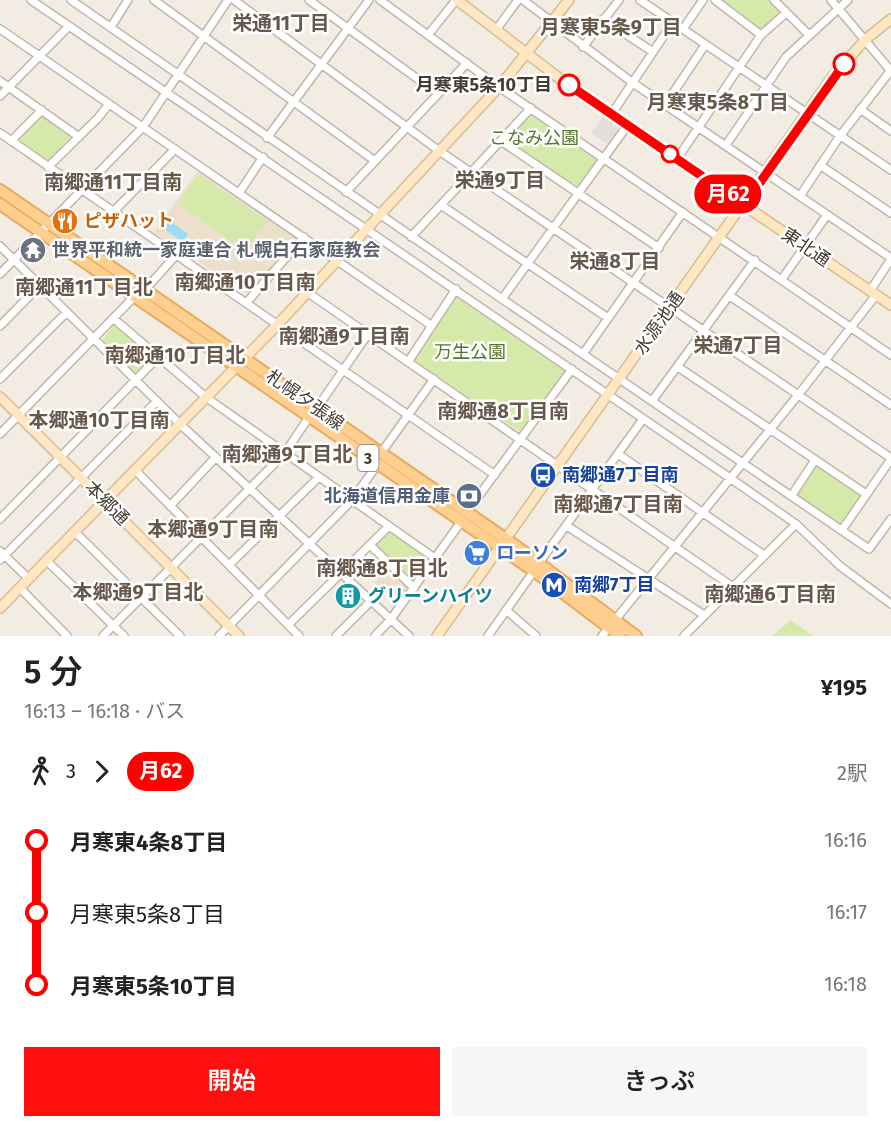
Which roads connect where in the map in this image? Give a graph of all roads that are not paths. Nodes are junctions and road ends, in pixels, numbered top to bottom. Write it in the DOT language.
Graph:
graph roads {
  1 [pos="31,0"];
  2 [pos="71,0"];
  3 [pos="128,0"];
  4 [pos="154,0"];
  5 [pos="228,0"];
  6 [pos="234,0"];
  7 [pos="309,0"];
  8 [pos="369,0"];
  9 [pos="380,0"];
  10 [pos="457,0"];
  11 [pos="518,0"];
  12 [pos="523,0"];
  13 [pos="569,0"];
  14 [pos="619,0"];
  15 [pos="639,0"];
  16 [pos="703,0"];
  17 [pos="715,0"];
  18 [pos="774,0"];
  19 [pos="831,0"];
  20 [pos="848,0"];
  21 [pos="837,8"];
  22 [pos="786,13"];
  23 [pos="603,19"];
  24 [pos="891,19"];
  25 [pos="552,22"];
  26 [pos="673,22"];
  27 [pos="69,26"];
  28 [pos="111,27"];
  29 [pos="348,28"];
  30 [pos="0,29"];
  31 [pos="683,29"];
  32 [pos="496,30"];
  33 [pos="809,34"];
  34 [pos="204,35"];
  35 [pos="428,35"];
  36 [pos="761,35"];
  37 [pos="865,40"];
  38 [pos="705,45"];
  39 [pos="583,47"];
  40 [pos="653,52"];
  41 [pos="527,53"];
  42 [pos="39,57"];
  43 [pos="466,63"];
  44 [pos="322,64"];
  45 [pos="739,67"];
  46 [pos="891,70"];
  47 [pos="176,75"];
  48 [pos="0,81"];
  49 [pos="633,83"];
  50 [pos="766,85"];
  51 [pos="9,87"];
  52 [pos="499,87"];
  53 [pos="167,89"];
  54 [pos="437,93"];
  55 [pos="0,96"];
  56 [pos="294,101"];
  57 [pos="109,104"];
  58 [pos="665,105"];
  59 [pos="531,108"];
  60 [pos="860,109"];
  61 [pos="42,111"];
  62 [pos="808,113"];
  63 [pos="611,115"];
  64 [pos="627,126"];
  65 [pos="143,127"];
  66 [pos="407,127"];
  67 [pos="699,127"];
  68 [pos="891,131"];
  69 [pos="0,133"];
  70 [pos="840,136"];
  71 [pos="79,137"];
  72 [pos="267,138"];
  73 [pos="11,141"];
  74 [pos="501,141"];
  75 [pos="726,145"];
  76 [pos="176,149"];
  77 [pos="438,150"];
  78 [pos="263,158"];
  79 [pos="604,158"];
  80 [pos="677,159"];
  81 [pos="375,160"];
  82 [pos="820,165"];
  83 [pos="48,167"];
  84 [pos="891,170"];
  85 [pos="471,172"];
  86 [pos="766,173"];
  87 [pos="83,189"];
  88 [pos="0,190"];
  89 [pos="346,192"];
  90 [pos="578,192"];
  91 [pos="239,193"];
  92 [pos="800,196"];
  93 [pos="0,204"];
  94 [pos="441,205"];
  95 [pos="744,205"];
  96 [pos="115,210"];
  97 [pos="683,212"];
  98 [pos="891,213"];
  99 [pos="827,215"];
  100 [pos="374,220"];
  101 [pos="45,228"];
  102 [pos="552,228"];
  103 [pos="304,237"];
  104 [pos="411,237"];
  105 [pos="720,237"];
  106 [pos="0,246"];
  107 [pos="806,247"];
  108 [pos="659,248"];
  109 [pos="177,254"];
  110 [pos="891,258"];
  111 [pos="15,260"];
  112 [pos="338,260"];
  113 [pos="755,260"];
  114 [pos="527,264"];
  115 [pos="0,274"];
  116 [pos="782,279"];
  117 [pos="633,282"];
  118 [pos="40,285"];
  119 [pos="456,289"];
  120 [pos="146,290"];
  121 [pos="307,292"];
  122 [pos="873,293"];
  123 [pos="135,296"];
  124 [pos="730,296"];
  125 [pos="502,299"];
  126 [pos="247,302"];
  127 [pos="891,305"];
  128 [pos="670,307"];
  129 [pos="67,312"];
  130 [pos="608,318"];
  131 [pos="114,319"];
  132 [pos="278,324"];
  133 [pos="432,326"];
  134 [pos="0,327"];
  135 [pos="851,328"];
  136 [pos="704,331"];
  137 [pos="368,334"];
  138 [pos="94,340"];
  139 [pos="583,354"];
  140 [pos="891,355"];
  141 [pos="158,357"];
  142 [pos="826,361"];
  143 [pos="241,362"];
  144 [pos="408,362"];
  145 [pos="678,367"];
  146 [pos="343,369"];
  147 [pos="572,369"];
  148 [pos="0,379"];
  149 [pos="434,379"];
  150 [pos="135,380"];
  151 [pos="615,386"];
  152 [pos="799,394"];
  153 [pos="0,397"];
  154 [pos="207,398"];
  155 [pos="157,401"];
  156 [pos="652,401"];
  157 [pos="891,405"];
  158 [pos="316,408"];
  159 [pos="19,415"];
  160 [pos="409,416"];
  161 [pos="309,417"];
  162 [pos="643,418"];
  163 [pos="182,425"];
  164 [pos="770,430"];
  165 [pos="0,434"];
  166 [pos="521,441"];
  167 [pos="285,453"];
  168 [pos="381,453"];
  169 [pos="618,454"];
  170 [pos="60,457"];
  171 [pos="216,457"];
  172 [pos="891,458"];
  173 [pos="815,460"];
  174 [pos="378,464"];
  175 [pos="743,464"];
  176 [pos="558,466"];
  177 [pos="135,471"];
  178 [pos="495,475"];
  179 [pos="733,476"];
  180 [pos="81,477"];
  181 [pos="319,477"];
  182 [pos="249,488"];
  183 [pos="592,490"];
  184 [pos="867,494"];
  185 [pos="792,495"];
  186 [pos="352,500"];
  187 [pos="105,502"];
  188 [pos="170,506"];
  189 [pos="703,512"];
  190 [pos="279,516"];
  191 [pos="464,517"];
  192 [pos="0,519"];
  193 [pos="890,524"];
  194 [pos="796,525"];
  195 [pos="389,526"];
  196 [pos="567,526"];
  197 [pos="842,530"];
  198 [pos="75,532"];
  199 [pos="201,537"];
  200 [pos="503,544"];
  201 [pos="370,545"];
  202 [pos="309,546"];
  203 [pos="674,547"];
  204 [pos="764,555"];
  205 [pos="2,556"];
  206 [pos="436,559"];
  207 [pos="47,561"];
  208 [pos="172,566"];
  209 [pos="229,566"];
  210 [pos="536,567"];
  211 [pos="340,574"];
  212 [pos="29,579"];
  213 [pos="648,579"];
  214 [pos="733,587"];
  215 [pos="20,588"];
  216 [pos="414,588"];
  217 [pos="259,596"];
  218 [pos="141,598"];
  219 [pos="370,602"];
  220 [pos="891,604"];
  221 [pos="0,608"];
  222 [pos="506,610"];
  223 [pos="704,615"];
  224 [pos="391,619"];
  225 [pos="613,623"];
  226 [pos="288,625"];
  227 [pos="113,626"];
  228 [pos="230,626"];
  229 [pos="67,636"];
  230 [pos="103,636"];
  231 [pos="124,636"];
  232 [pos="180,636"];
  233 [pos="219,636"];
  234 [pos="239,636"];
  235 [pos="299,636"];
  236 [pos="336,636"];
  237 [pos="375,636"];
  238 [pos="409,636"];
  239 [pos="437,636"];
  240 [pos="488,636"];
  241 [pos="536,636"];
  242 [pos="602,636"];
  243 [pos="620,636"];
  244 [pos="636,636"];
  245 [pos="684,636"];
  1 -- 27 [label="street"];
  2 -- 28 [label="street"];
  3 -- 28 [label="street"];
  4 -- 34 [label="street"];
  5 -- 34 [label="street"];
  6 -- 44 [label="street"];
  7 -- 29 [label="street"];
  8 -- 29 [label="street"];
  9 -- 35 [label="street"];
  10 -- 32 [label="street, 東北通"];
  10 -- 35 [label="street"];
  11 -- 32 [label="street"];
  12 -- 25 [label="street"];
  13 -- 25 [label="street"];
  14 -- 23 [label="street"];
  15 -- 26 [label="street"];
  16 -- 31 [label="street"];
  17 -- 36 [label="street"];
  18 -- 22 [label="street"];
  19 -- 21 [label="street"];
  20 -- 21 [label="street"];
  21 -- 33 [label="street"];
  21 -- 37 [label="street"];
  22 -- 33 [label="street"];
  22 -- 36 [label="street"];
  23 -- 39 [label="street"];
  23 -- 40 [label="street"];
  24 -- 37 [label="street, 水源池通"];
  25 -- 39 [label="street"];
  25 -- 41 [label="street"];
  26 -- 31 [label="street"];
  26 -- 40 [label="street"];
  27 -- 42 [label="street"];
  27 -- 53 [label="street"];
  28 -- 47 [label="street"];
  29 -- 44 [label="street"];
  29 -- 54 [label="street"];
  30 -- 42 [label="street"];
  31 -- 38 [label="street"];
  32 -- 41 [label="street, 東北通"];
  33 -- 50 [label="street"];
  34 -- 47 [label="street"];
  34 -- 56 [label="street"];
  35 -- 43 [label="street"];
  36 -- 45 [label="street"];
  37 -- 46 [label="street"];
  37 -- 62 [label="street, 水源池通"];
  38 -- 45 [label="street"];
  38 -- 58 [label="street"];
  39 -- 49 [label="street"];
  40 -- 49 [label="street"];
  41 -- 52 [label="street"];
  41 -- 63 [label="street, 東北通"];
  42 -- 51 [label="street"];
  42 -- 57 [label="street"];
  43 -- 52 [label="street"];
  43 -- 54 [label="street"];
  44 -- 56 [label="street"];
  44 -- 66 [label="street"];
  45 -- 50 [label="street"];
  45 -- 67 [label="street"];
  46 -- 60 [label="street"];
  47 -- 53 [label="street"];
  47 -- 72 [label="street"];
  48 -- 51 [label="street"];
  49 -- 58 [label="street"];
  49 -- 63 [label="street"];
  50 -- 62 [label="street"];
  50 -- 75 [label="street"];
  51 -- 55 [label="street"];
  51 -- 61 [label="street"];
  52 -- 59 [label="street"];
  52 -- 77 [label="street"];
  53 -- 65 [label="street"];
  53 -- 78 [label="street"];
  54 -- 66 [label="street"];
  56 -- 72 [label="street"];
  56 -- 81 [label="street"];
  57 -- 65 [label="street"];
  57 -- 71 [label="street"];
  58 -- 67 [label="street"];
  59 -- 74 [label="street"];
  59 -- 79 [label="street"];
  60 -- 68 [label="street"];
  60 -- 70 [label="street"];
  61 -- 71 [label="street"];
  61 -- 73 [label="street"];
  62 -- 70 [label="street"];
  62 -- 86 [label="street, 水源池通"];
  63 -- 64 [label="street, 東北通"];
  64 -- 79 [label="street"];
  64 -- 80 [label="street, 東北通"];
  65 -- 76 [label="street"];
  65 -- 87 [label="street"];
  66 -- 77 [label="street"];
  66 -- 81 [label="street"];
  67 -- 75 [label="street"];
  67 -- 80 [label="street"];
  69 -- 73 [label="street"];
  70 -- 82 [label="street"];
  70 -- 84 [label="street"];
  71 -- 83 [label="street"];
  72 -- 89 [label="street"];
  73 -- 83 [label="street"];
  74 -- 85 [label="street"];
  74 -- 90 [label="street"];
  75 -- 86 [label="street"];
  76 -- 91 [label="street"];
  76 -- 96 [label="street"];
  77 -- 85 [label="street"];
  77 -- 100 [label="street"];
  78 -- 91 [label="street"];
  78 -- 100 [label="street"];
  79 -- 90 [label="street"];
  79 -- 97 [label="street"];
  80 -- 95 [label="street, 東北通"];
  81 -- 89 [label="street"];
  82 -- 92 [label="street"];
  82 -- 98 [label="street"];
  83 -- 87 [label="street"];
  85 -- 94 [label="street"];
  85 -- 102 [label="street"];
  86 -- 92 [label="street"];
  86 -- 95 [label="street, 水源池通"];
  87 -- 96 [label="street"];
  87 -- 101 [label="street"];
  88 -- 101 [label="main road, 札幌夕張線 / 3"];
  89 -- 100 [label="street"];
  90 -- 102 [label="street"];
  90 -- 108 [label="street"];
  91 -- 103 [label="street"];
  92 -- 99 [label="street"];
  93 -- 101 [label="main road, 札幌夕張線 / 3"];
  94 -- 104 [label="street"];
  94 -- 114 [label="street"];
  95 -- 105 [label="street, 水源池通"];
  95 -- 107 [label="street, 東北通"];
  96 -- 109 [label="street"];
  97 -- 105 [label="street"];
  97 -- 108 [label="street"];
  99 -- 107 [label="street"];
  99 -- 110 [label="street"];
  100 -- 104 [label="street"];
  100 -- 112 [label="street"];
  100 -- 119 [label="street"];
  101 -- 111 [label="street"];
  101 -- 120 [label="main road, 札幌夕張線 / 3"];
  101 -- 123 [label="main road, 札幌夕張線 / 3"];
  102 -- 114 [label="street"];
  102 -- 117 [label="street"];
  103 -- 112 [label="street"];
  103 -- 126 [label="street"];
  104 -- 125 [label="street"];
  105 -- 113 [label="street"];
  105 -- 128 [label="street, 水源池通"];
  106 -- 111 [label="street"];
  107 -- 116 [label="street"];
  107 -- 122 [label="street, 東北通"];
  108 -- 117 [label="street"];
  109 -- 120 [label="street"];
  109 -- 126 [label="street"];
  110 -- 122 [label="street"];
  111 -- 115 [label="street"];
  111 -- 118 [label="street"];
  112 -- 121 [label="street"];
  112 -- 133 [label="street"];
  113 -- 116 [label="street"];
  113 -- 124 [label="street"];
  114 -- 125 [label="street"];
  114 -- 130 [label="street"];
  116 -- 135 [label="street"];
  117 -- 128 [label="street"];
  117 -- 130 [label="street"];
  118 -- 129 [label="street"];
  118 -- 134 [label="street"];
  119 -- 133 [label="street"];
  119 -- 147 [label="street"];
  120 -- 143 [label="main road, 札幌夕張線 / 3"];
  121 -- 132 [label="street"];
  121 -- 137 [label="street"];
  122 -- 127 [label="street, 東北通"];
  122 -- 135 [label="street"];
  123 -- 131 [label="street"];
  123 -- 143 [label="main road, 札幌夕張線 / 3"];
  124 -- 136 [label="street"];
  124 -- 142 [label="street"];
  125 -- 139 [label="street"];
  126 -- 132 [label="street"];
  128 -- 136 [label="street"];
  128 -- 151 [label="street, 水源池通"];
  129 -- 138 [label="street"];
  129 -- 148 [label="street"];
  130 -- 139 [label="street"];
  131 -- 138 [label="street"];
  131 -- 141 [label="street"];
  132 -- 143 [label="street"];
  132 -- 146 [label="street"];
  133 -- 144 [label="street"];
  135 -- 140 [label="street"];
  135 -- 142 [label="street"];
  136 -- 145 [label="street"];
  136 -- 152 [label="street"];
  137 -- 144 [label="street"];
  137 -- 146 [label="street"];
  138 -- 150 [label="street"];
  138 -- 159 [label="street"];
  139 -- 151 [label="street"];
  141 -- 150 [label="street"];
  141 -- 154 [label="street"];
  142 -- 152 [label="street"];
  142 -- 157 [label="street"];
  143 -- 154 [label="street"];
  143 -- 158 [label="main road, 札幌夕張線 / 3"];
  143 -- 161 [label="main road, 札幌夕張線 / 3"];
  144 -- 149 [label="street"];
  145 -- 156 [label="street"];
  145 -- 164 [label="street"];
  146 -- 158 [label="street"];
  146 -- 160 [label="street"];
  147 -- 151 [label="street"];
  147 -- 166 [label="street"];
  149 -- 160 [label="street"];
  149 -- 166 [label="street"];
  150 -- 155 [label="street"];
  150 -- 170 [label="street"];
  151 -- 156 [label="street"];
  151 -- 162 [label="street"];
  151 -- 176 [label="street, 水源池通"];
  152 -- 164 [label="street"];
  152 -- 172 [label="street"];
  153 -- 159 [label="street, 本郷通"];
  154 -- 163 [label="street"];
  154 -- 167 [label="street"];
  155 -- 163 [label="street"];
  155 -- 180 [label="street"];
  156 -- 175 [label="street"];
  158 -- 168 [label="main road, 札幌夕張線 / 3"];
  159 -- 165 [label="street"];
  159 -- 170 [label="street, 本郷通"];
  160 -- 168 [label="street"];
  160 -- 178 [label="street"];
  161 -- 167 [label="street"];
  161 -- 174 [label="main road, 札幌夕張線 / 3"];
  162 -- 169 [label="street"];
  162 -- 179 [label="street"];
  163 -- 171 [label="street"];
  163 -- 177 [label="street"];
  164 -- 173 [label="street"];
  164 -- 175 [label="street"];
  166 -- 176 [label="street"];
  166 -- 178 [label="street"];
  167 -- 181 [label="street"];
  167 -- 182 [label="street"];
  168 -- 191 [label="main road, 札幌夕張線 / 3"];
  169 -- 183 [label="street"];
  169 -- 189 [label="street"];
  170 -- 180 [label="street, 本郷通"];
  170 -- 192 [label="street"];
  171 -- 182 [label="street"];
  171 -- 188 [label="street"];
  172 -- 184 [label="street"];
  173 -- 184 [label="street"];
  173 -- 185 [label="street"];
  174 -- 186 [label="street"];
  174 -- 191 [label="main road, 札幌夕張線 / 3"];
  175 -- 179 [label="street"];
  175 -- 185 [label="street"];
  176 -- 183 [label="street"];
  176 -- 200 [label="street, 水源池通"];
  177 -- 187 [label="street"];
  177 -- 188 [label="street"];
  178 -- 191 [label="street"];
  179 -- 189 [label="street"];
  179 -- 194 [label="street"];
  180 -- 187 [label="street, 本郷通"];
  180 -- 205 [label="street"];
  181 -- 186 [label="street"];
  181 -- 190 [label="street"];
  182 -- 190 [label="street"];
  182 -- 199 [label="street"];
  183 -- 196 [label="street"];
  183 -- 203 [label="street"];
  184 -- 197 [label="street"];
  185 -- 197 [label="street"];
  186 -- 195 [label="street"];
  186 -- 202 [label="street"];
  187 -- 198 [label="street"];
  187 -- 208 [label="street, 本郷通"];
  188 -- 199 [label="street"];
  189 -- 203 [label="street"];
  189 -- 204 [label="street"];
  190 -- 202 [label="street"];
  190 -- 209 [label="street"];
  191 -- 200 [label="main road, 札幌夕張線 / 3"];
  191 -- 206 [label="street"];
  193 -- 197 [label="street"];
  194 -- 204 [label="street"];
  194 -- 220 [label="street"];
  195 -- 201 [label="street"];
  195 -- 206 [label="street"];
  196 -- 210 [label="street"];
  196 -- 213 [label="street"];
  198 -- 207 [label="street"];
  198 -- 218 [label="street"];
  199 -- 208 [label="street"];
  199 -- 209 [label="street"];
  200 -- 210 [label="main road, 札幌夕張線 / 3"];
  200 -- 239 [label="street, 水源池通"];
  201 -- 211 [label="street"];
  201 -- 216 [label="street"];
  202 -- 211 [label="street"];
  202 -- 217 [label="street"];
  203 -- 213 [label="street"];
  203 -- 214 [label="street"];
  204 -- 214 [label="street"];
  205 -- 212 [label="street"];
  206 -- 216 [label="street"];
  207 -- 212 [label="street"];
  207 -- 227 [label="street"];
  208 -- 218 [label="street"];
  208 -- 228 [label="street, 本郷通"];
  209 -- 217 [label="street"];
  210 -- 222 [label="street"];
  210 -- 225 [label="main road, 札幌夕張線 / 3"];
  211 -- 219 [label="street"];
  211 -- 226 [label="street"];
  212 -- 215 [label="street"];
  213 -- 223 [label="street"];
  213 -- 225 [label="street"];
  214 -- 223 [label="street"];
  215 -- 221 [label="street"];
  215 -- 229 [label="street"];
  216 -- 224 [label="street"];
  217 -- 226 [label="street"];
  217 -- 228 [label="street"];
  218 -- 227 [label="street"];
  218 -- 232 [label="street"];
  219 -- 224 [label="street"];
  219 -- 236 [label="street"];
  222 -- 240 [label="street"];
  222 -- 241 [label="street"];
  223 -- 245 [label="street"];
  224 -- 237 [label="street"];
  224 -- 238 [label="street"];
  225 -- 242 [label="street"];
  225 -- 243 [label="main road, 札幌夕張線 / 3"];
  225 -- 244 [label="main road, 札幌夕張線 / 3"];
  226 -- 235 [label="street"];
  227 -- 230 [label="street"];
  227 -- 231 [label="street"];
  228 -- 233 [label="street"];
  228 -- 234 [label="street, 本郷通"];
}
